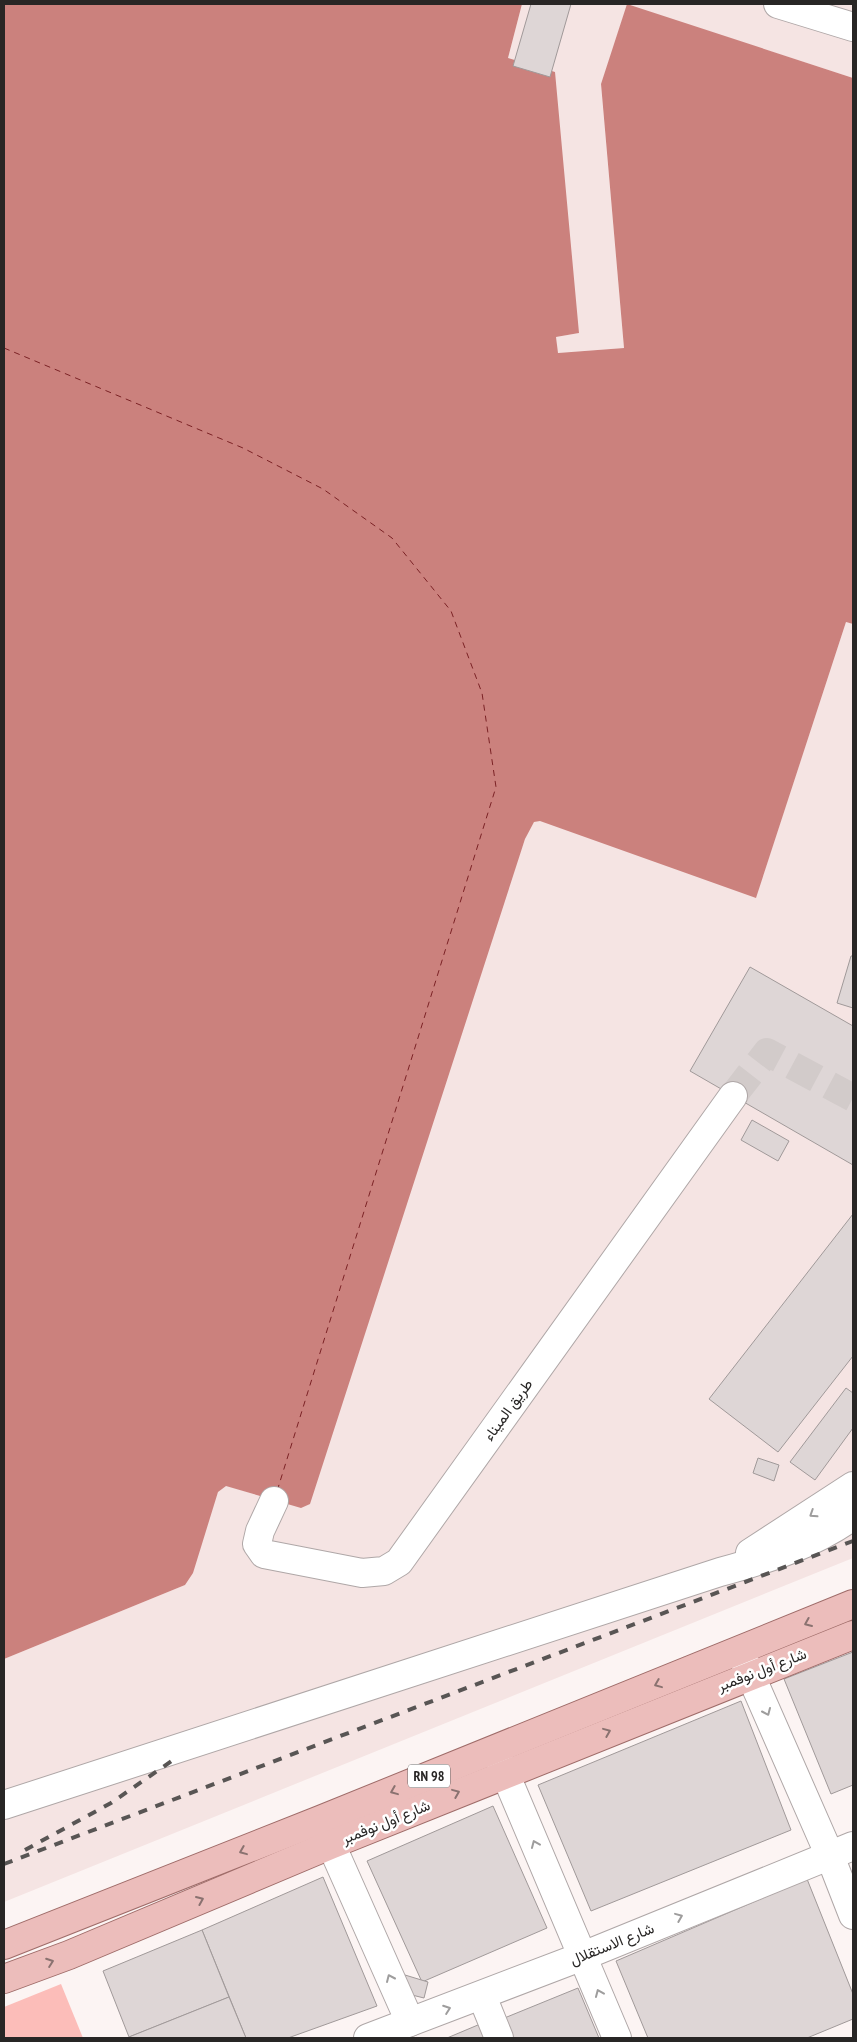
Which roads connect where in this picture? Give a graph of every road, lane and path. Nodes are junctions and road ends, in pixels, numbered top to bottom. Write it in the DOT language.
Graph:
graph roads {
  1 [pos="778,4"];
  2 [pos="853,27"];
  3 [pos="733,1096"];
  4 [pos="853,1486"];
  5 [pos="274,1501"];
  6 [pos="853,1516"];
  7 [pos="720,1572"];
  8 [pos="853,1604"];
  9 [pos="853,1635"];
  10 [pos="746,1663"];
  11 [pos="500,1762"];
  12 [pos="4,1805"];
  13 [pos="325,1832"];
  14 [pos="842,1851"];
  15 [pos="853,1915"];
  16 [pos="4,1945"];
  17 [pos="583,1956"];
  18 [pos="4,1979"];
  19 [pos="482,1996"];
  20 [pos="410,2022"];
  21 [pos="368,2038"];
  22 [pos="499,2038"];
  23 [pos="618,2038"];
  1 -- 2 [label="street"];
  3 -- 5 [label="street, طريق الميناء"];
  4 -- 7 [label="street, one-way"];
  6 -- 7 [label="street"];
  7 -- 12 [label="street"];
  8 -- 10 [label="main road, شارع أول نوفمبر / RN 98, one-way"];
  9 -- 10 [label="main road, شارع أول نوفمبر / RN 98"];
  10 -- 11 [label="main road, شارع أول نوفمبر / RN 98"];
  10 -- 14 [label="street, one-way"];
  11 -- 13 [label="main road, شارع أول نوفمبر / RN 98"];
  17 -- 11 [label="street, one-way"];
  13 -- 16 [label="main road, شارع أول نوفمبر / RN 98, one-way"];
  18 -- 13 [label="main road, شارع أول نوفمبر / RN 98, one-way"];
  20 -- 13 [label="street, one-way"];
  14 -- 15 [label="street"];
  17 -- 14 [label="street, شارع الاستقلال, one-way"];
  17 -- 19 [label="street, شارع الاستقلال"];
  23 -- 17 [label="street, one-way"];
  20 -- 19 [label="street, شارع الاستقلال, one-way"];
  19 -- 22 [label="street"];
  20 -- 21 [label="street, شارع الاستقلال"];
}
